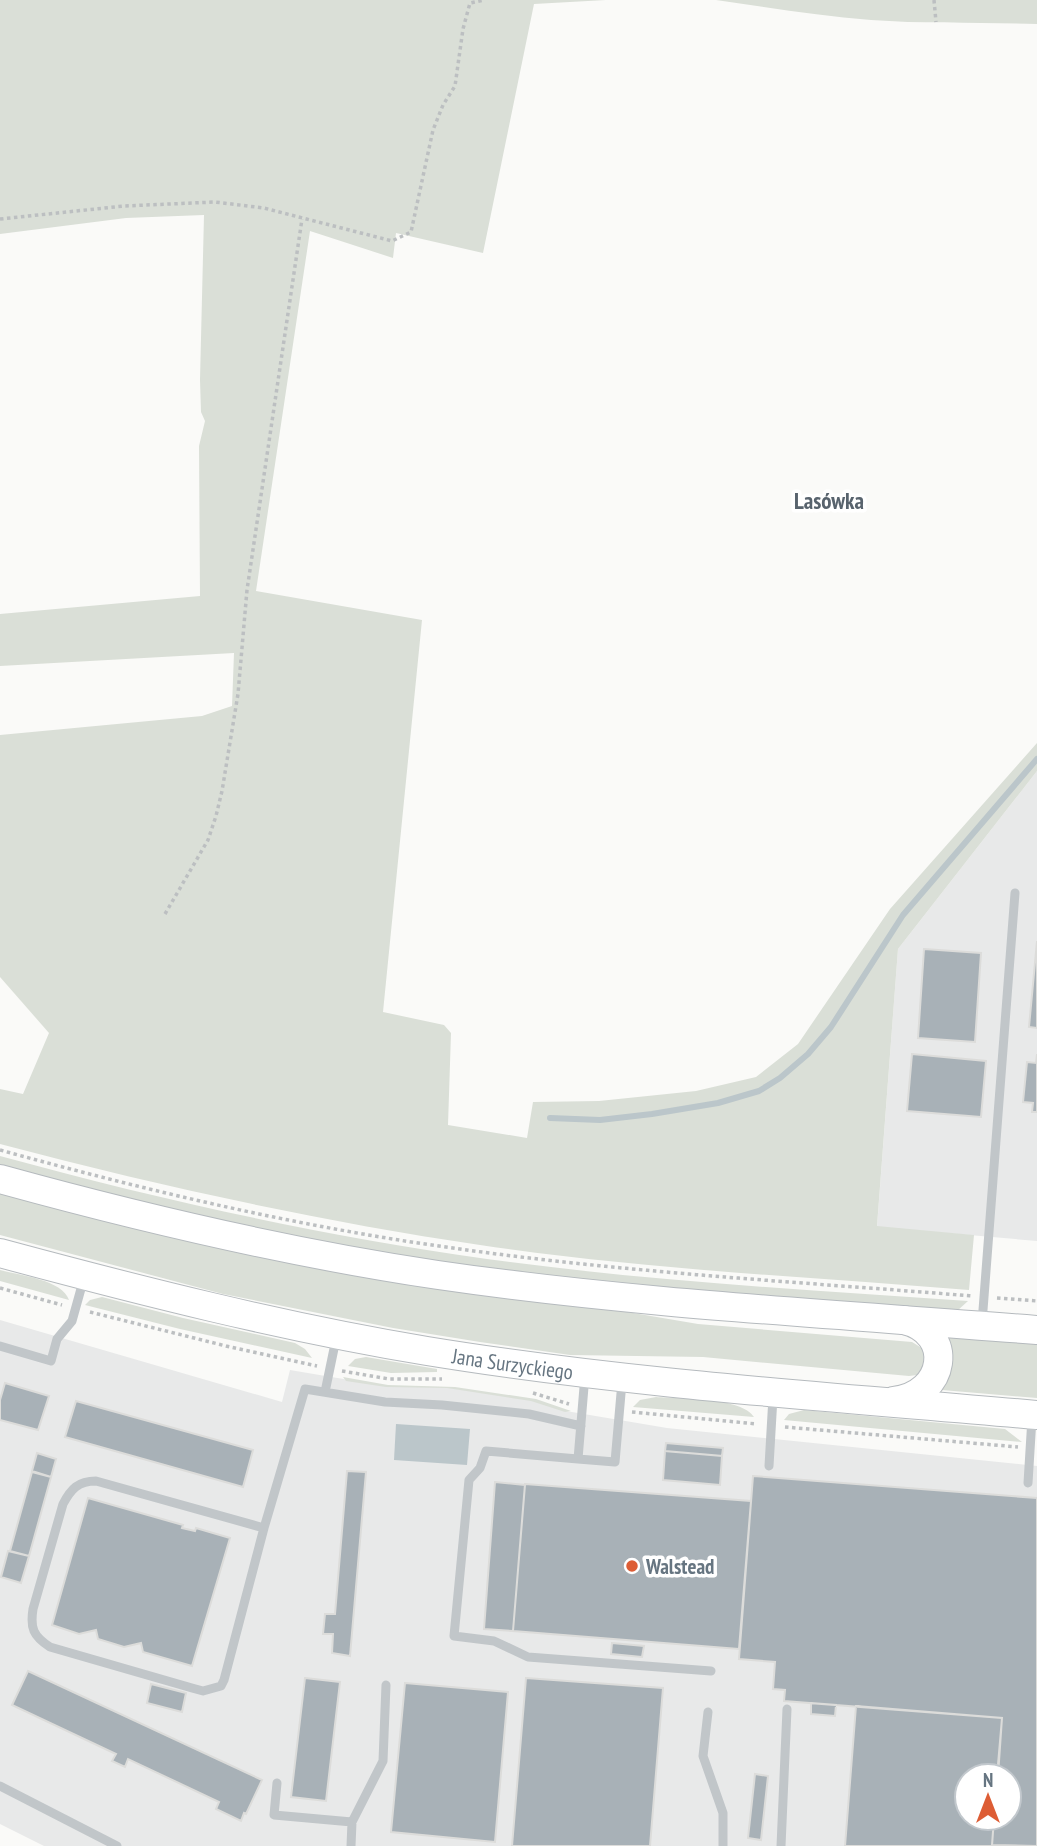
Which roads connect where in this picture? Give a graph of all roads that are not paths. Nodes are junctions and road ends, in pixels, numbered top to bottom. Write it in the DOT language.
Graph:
graph roads {
  1 [pos="1015,892"];
  2 [pos="0,1180"];
  3 [pos="0,1253"];
  4 [pos="85,1276"];
  5 [pos="898,1319"];
  6 [pos="982,1326"];
  7 [pos="1037,1330"];
  8 [pos="337,1335"];
  9 [pos="0,1346"];
  10 [pos="585,1373"];
  11 [pos="622,1377"];
  12 [pos="773,1391"];
  13 [pos="325,1392"];
  14 [pos="880,1402"];
  15 [pos="1035,1415"];
  16 [pos="581,1426"];
  17 [pos="578,1459"];
  18 [pos="769,1466"];
  19 [pos="1028,1483"];
  20 [pos="264,1528"];
  21 [pos="711,1671"];
  22 [pos="386,1685"];
  23 [pos="788,1709"];
  24 [pos="708,1712"];
  25 [pos="277,1783"];
  26 [pos="0,1786"];
  27 [pos="352,1822"];
  28 [pos="117,1846"];
  29 [pos="351,1846"];
  30 [pos="723,1846"];
  31 [pos="781,1846"];
  1 -- 6 [label="lane"];
  2 -- 5 [label="main road"];
  3 -- 4 [label="main road, Jana Surzyckiego"];
  4 -- 8 [label="main road, Jana Surzyckiego"];
  4 -- 9 [label="lane"];
  5 -- 6 [label="main road"];
  5 -- 14 [label="main road"];
  6 -- 7 [label="main road"];
  8 -- 10 [label="main road, Jana Surzyckiego"];
  8 -- 13 [label="lane"];
  10 -- 11 [label="main road, Jana Surzyckiego"];
  10 -- 16 [label="lane"];
  11 -- 12 [label="main road, Jana Surzyckiego"];
  11 -- 17 [label="lane"];
  12 -- 14 [label="main road, Jana Surzyckiego"];
  12 -- 18 [label="lane"];
  13 -- 16 [label="lane"];
  13 -- 20 [label="lane"];
  14 -- 15 [label="main road, Jana Surzyckiego"];
  15 -- 19 [label="lane"];
  16 -- 17 [label="lane"];
  17 -- 21 [label="lane"];
  20 -- 20 [label="lane"];
  22 -- 27 [label="lane"];
  23 -- 31 [label="lane"];
  24 -- 30 [label="lane"];
  25 -- 27 [label="lane"];
  26 -- 28 [label="lane"];
  27 -- 29 [label="lane"];
}
